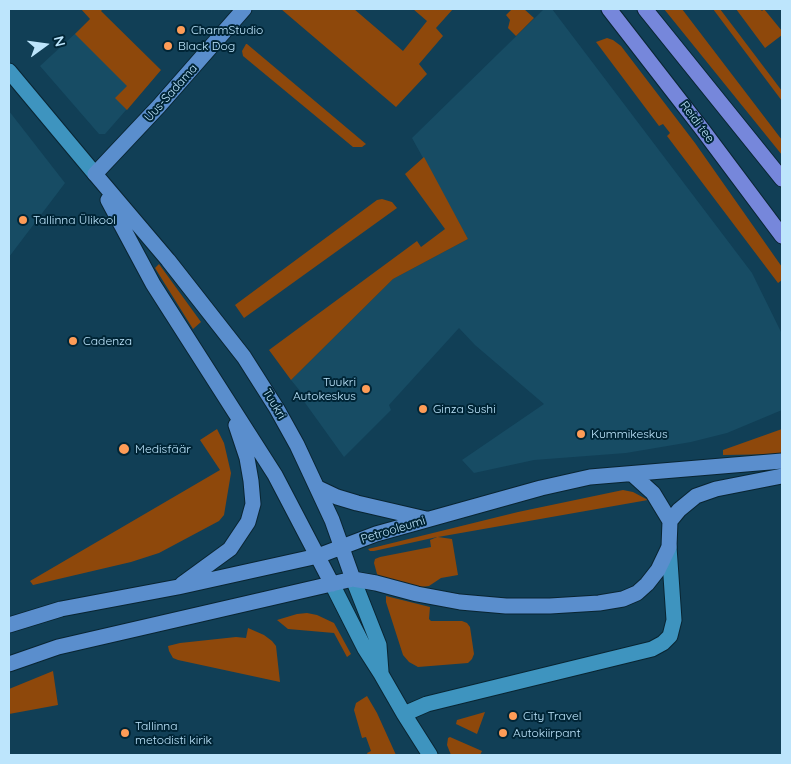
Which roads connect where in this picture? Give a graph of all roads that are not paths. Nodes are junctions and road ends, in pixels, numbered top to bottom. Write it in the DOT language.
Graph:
graph roads {
  1 [pos="244,9"];
  2 [pos="609,9"];
  3 [pos="645,9"];
  4 [pos="9,71"];
  5 [pos="95,174"];
  6 [pos="782,179"];
  7 [pos="782,236"];
  8 [pos="229,404"];
  9 [pos="782,461"];
  10 [pos="632,474"];
  11 [pos="782,476"];
  12 [pos="318,488"];
  13 [pos="427,520"];
  14 [pos="670,521"];
  15 [pos="342,546"];
  16 [pos="669,547"];
  17 [pos="318,556"];
  18 [pos="353,580"];
  19 [pos="332,584"];
  20 [pos="178,587"];
  21 [pos="9,625"];
  22 [pos="9,664"];
  23 [pos="381,674"];
  24 [pos="404,714"];
  25 [pos="430,755"];
  1 -- 5 [label="street, Uus-Sadama"];
  2 -- 7 [label="main road, Reidi tee"];
  3 -- 6 [label="main road"];
  4 -- 5 [label="street, Tuukri"];
  5 -- 8 [label="street, Tuukri"];
  5 -- 12 [label="street, Tuukri"];
  8 -- 17 [label="street, Tuukri"];
  8 -- 20 [label="street"];
  9 -- 10 [label="street, Petrooleumi"];
  10 -- 13 [label="street, Petrooleumi"];
  10 -- 14 [label="street"];
  11 -- 14 [label="street"];
  12 -- 13 [label="street"];
  12 -- 15 [label="street, Tuukri"];
  13 -- 15 [label="street, Petrooleumi"];
  14 -- 16 [label="street"];
  15 -- 17 [label="street, Petrooleumi"];
  15 -- 18 [label="street, Tuukri"];
  16 -- 18 [label="street"];
  16 -- 24 [label="street"];
  17 -- 19 [label="street, Tuukri"];
  17 -- 20 [label="street, Petrooleumi"];
  18 -- 19 [label="street"];
  18 -- 23 [label="street, Tuukri"];
  19 -- 22 [label="street"];
  19 -- 23 [label="street, Tuukri"];
  20 -- 21 [label="street, Petrooleumi"];
  23 -- 24 [label="street, Tuukri"];
  24 -- 25 [label="street, Tuukri"];
}
